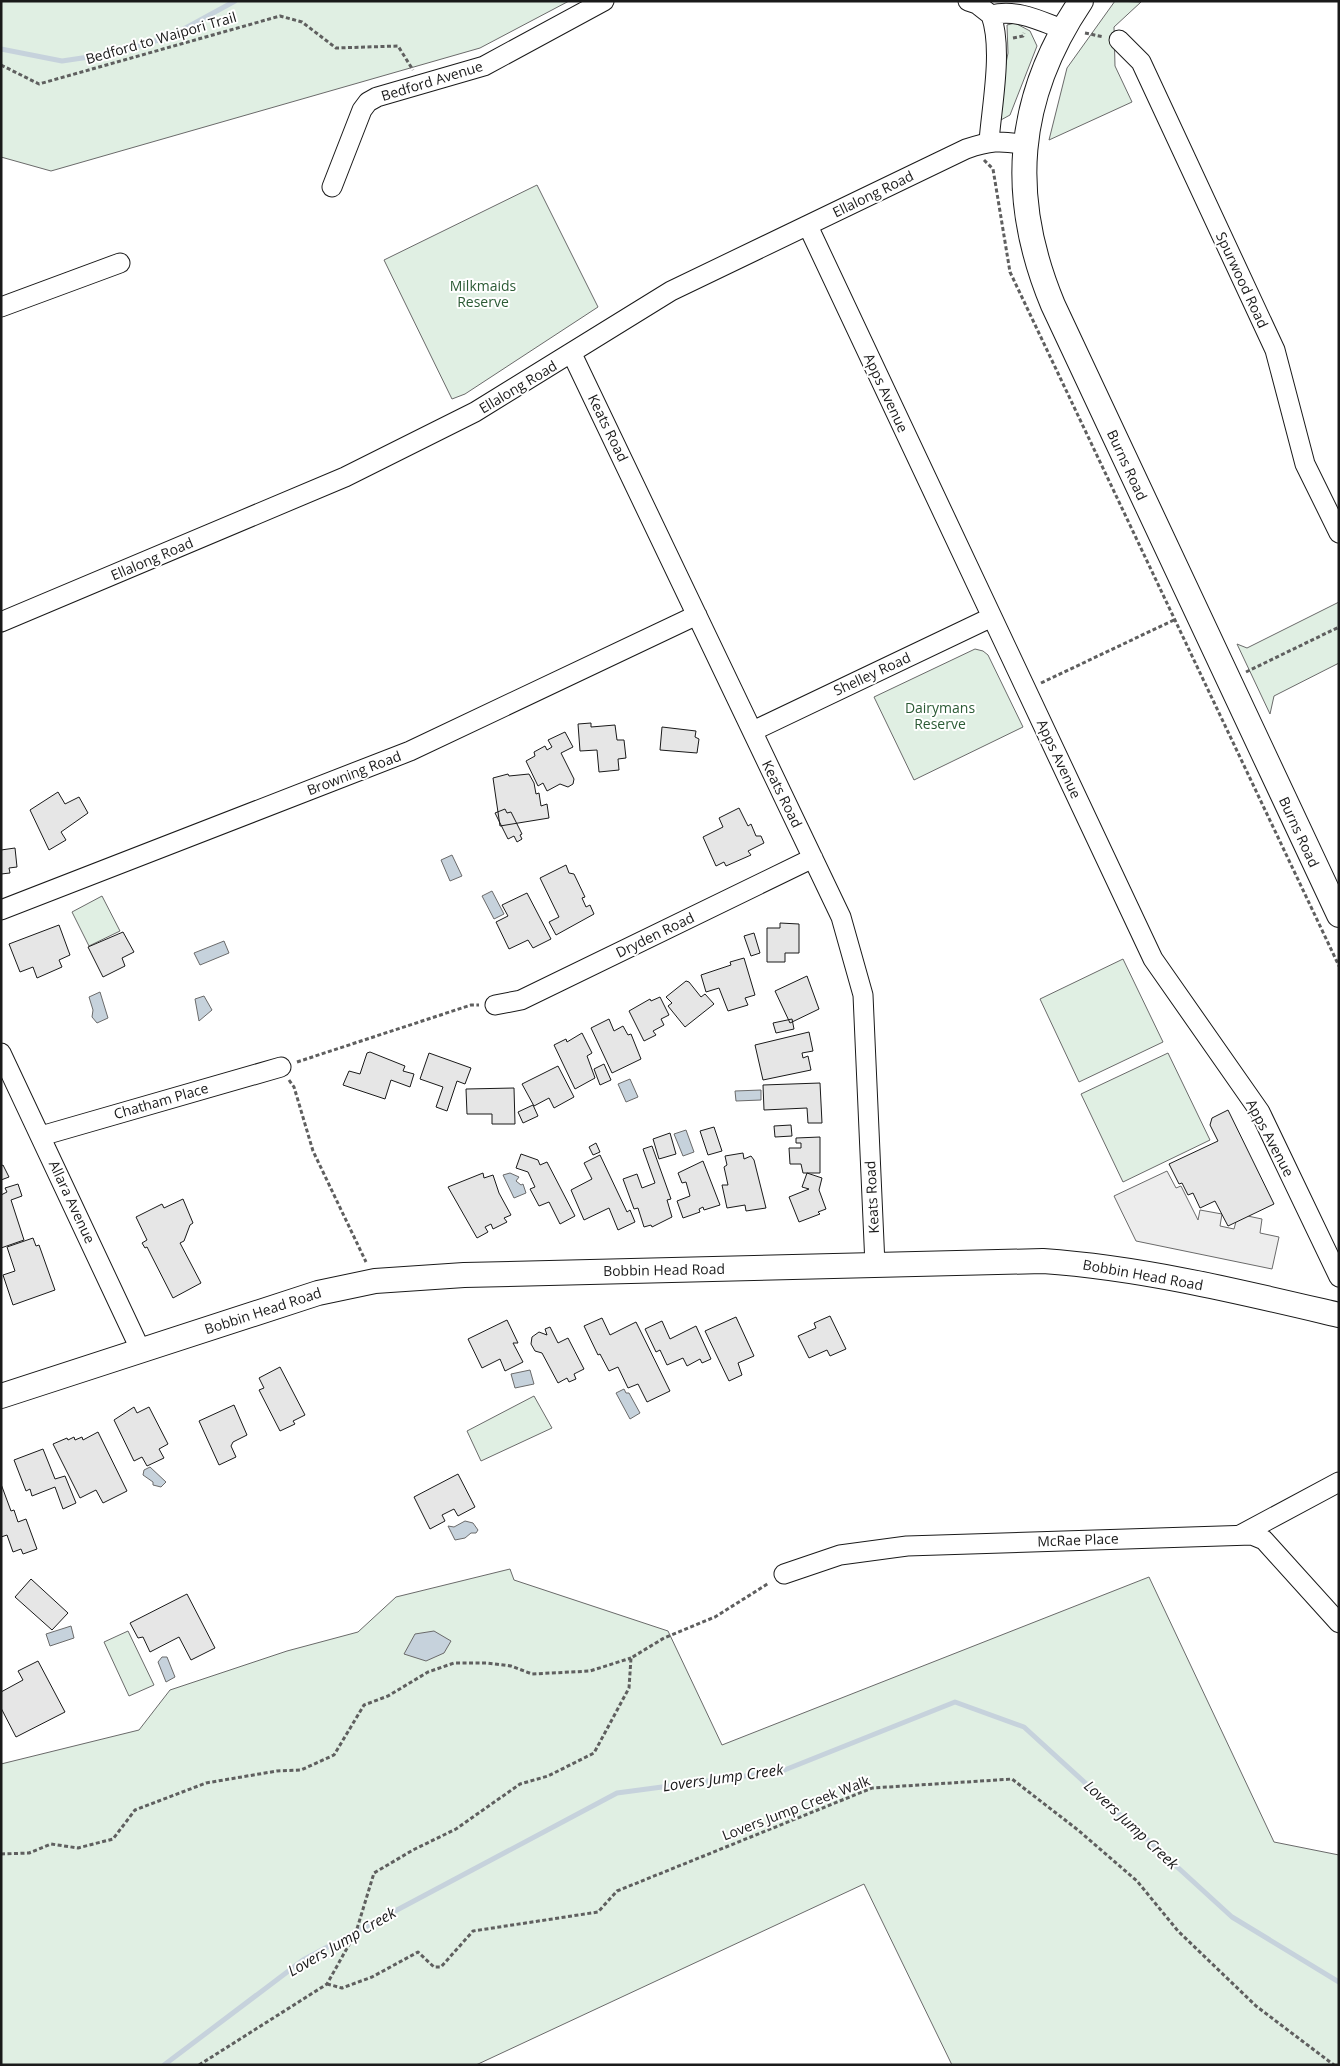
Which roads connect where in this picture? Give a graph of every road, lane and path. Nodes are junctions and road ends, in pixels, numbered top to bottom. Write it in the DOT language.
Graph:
graph roads {
  1 [pos="604,1"];
  2 [pos="968,1"];
  3 [pos="1081,1"];
  4 [pos="991,15"];
  5 [pos="1062,29"];
  6 [pos="1119,40"];
  7 [pos="1,65"];
  8 [pos="419,84"];
  9 [pos="988,142"];
  10 [pos="1025,145"];
  11 [pos="332,187"];
  12 [pos="808,226"];
  13 [pos="120,263"];
  14 [pos="1,307"];
  15 [pos="572,354"];
  16 [pos="1339,533"];
  17 [pos="1194,610"];
  18 [pos="697,615"];
  19 [pos="992,617"];
  20 [pos="1,622"];
  21 [pos="1339,627"];
  22 [pos="1228,680"];
  23 [pos="1026,690"];
  24 [pos="753,731"];
  25 [pos="813,858"];
  26 [pos="1,910"];
  27 [pos="1339,915"];
  28 [pos="494,1005"];
  29 [pos="1,1053"];
  30 [pos="282,1067"];
  31 [pos="41,1136"];
  32 [pos="875,1265"];
  33 [pos="1339,1277"];
  34 [pos="375,1281"];
  35 [pos="1339,1315"];
  36 [pos="141,1351"];
  37 [pos="1,1396"];
  38 [pos="1339,1482"];
  39 [pos="1240,1534"];
  40 [pos="784,1574"];
  41 [pos="1339,1623"];
  42 [pos="631,1658"];
  43 [pos="1,1854"];
  44 [pos="327,1984"];
  45 [pos="198,2065"];
  46 [pos="1334,2065"];
  1 -- 8 [label="street, Bedford Avenue"];
  2 -- 4 [label="street"];
  3 -- 5 [label="main road, Burns Road"];
  4 -- 5 [label="street"];
  4 -- 9 [label="street"];
  5 -- 6 [label="path"];
  5 -- 10 [label="main road, Burns Road"];
  6 -- 16 [label="street, Spurwood Road"];
  7 -- 8 [label="path, Bedford to Waipori Trail"];
  8 -- 11 [label="street, Bedford Avenue"];
  9 -- 10 [label="street, Ellalong Road"];
  9 -- 12 [label="street, Ellalong Road"];
  10 -- 17 [label="main road, Burns Road"];
  12 -- 15 [label="street, Ellalong Road"];
  12 -- 19 [label="street, Apps Avenue"];
  13 -- 14 [label="street"];
  15 -- 18 [label="street, Keats Road"];
  15 -- 20 [label="street, Ellalong Road"];
  17 -- 22 [label="main road, Burns Road"];
  17 -- 23 [label="path"];
  18 -- 24 [label="street, Keats Road"];
  18 -- 26 [label="street, Browning Road"];
  19 -- 23 [label="street, Apps Avenue"];
  19 -- 24 [label="street, Shelley Road"];
  21 -- 22 [label="path"];
  22 -- 27 [label="main road, Burns Road"];
  23 -- 33 [label="street, Apps Avenue"];
  24 -- 25 [label="street, Keats Road"];
  25 -- 28 [label="street, Dryden Road"];
  25 -- 32 [label="street, Keats Road"];
  28 -- 30 [label="path"];
  29 -- 31 [label="street, Allara Avenue"];
  30 -- 31 [label="street, Chatham Place"];
  30 -- 34 [label="path"];
  31 -- 36 [label="street, Allara Avenue"];
  32 -- 34 [label="main road, Bobbin Head Road"];
  32 -- 35 [label="main road, Bobbin Head Road"];
  34 -- 36 [label="main road, Bobbin Head Road"];
  36 -- 37 [label="main road, Bobbin Head Road"];
  38 -- 39 [label="street"];
  39 -- 40 [label="street, McRae Place"];
  39 -- 41 [label="street, McRae Place"];
  40 -- 42 [label="path"];
  42 -- 43 [label="path"];
  42 -- 44 [label="path"];
  44 -- 45 [label="path"];
  44 -- 46 [label="path, Lovers Jump Creek Walk"];
}
